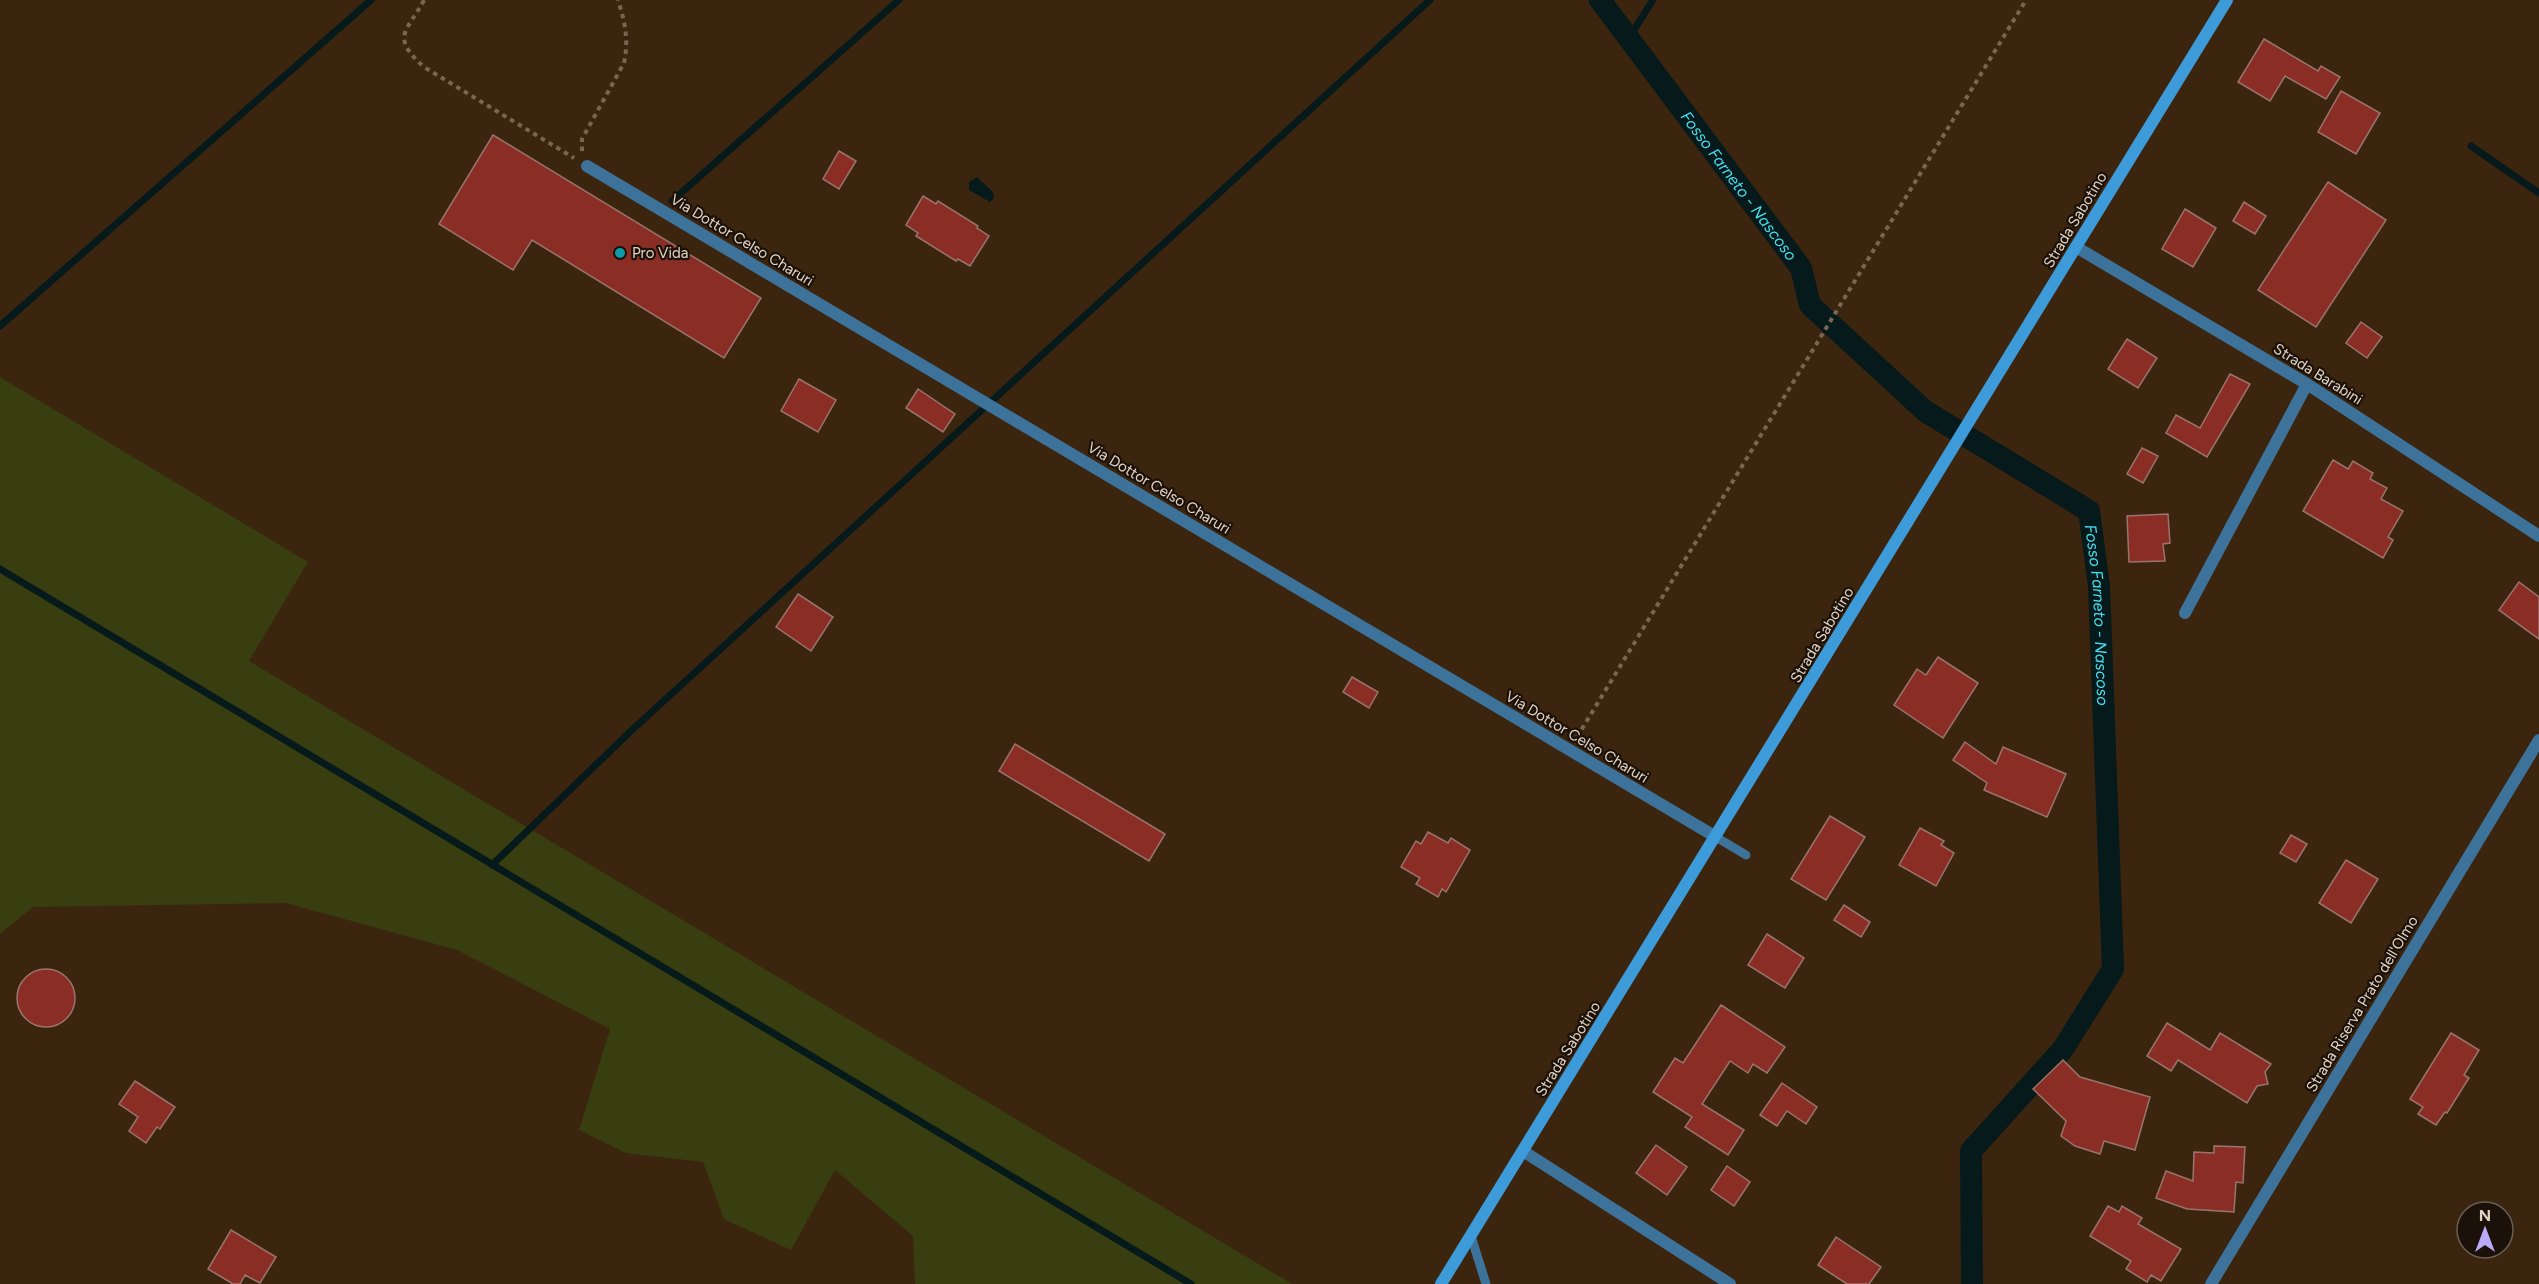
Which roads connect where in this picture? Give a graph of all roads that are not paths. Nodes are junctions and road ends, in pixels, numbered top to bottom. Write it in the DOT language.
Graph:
graph roads {
  1 [pos="2227,0"];
  2 [pos="587,166"];
  3 [pos="2076,247"];
  4 [pos="2307,384"];
  5 [pos="2539,536"];
  6 [pos="2185,613"];
  7 [pos="2539,740"];
  8 [pos="1716,837"];
  9 [pos="1746,855"];
  10 [pos="1523,1151"];
  11 [pos="1470,1236"];
  12 [pos="1441,1284"];
  13 [pos="1486,1284"];
  14 [pos="1730,1284"];
  15 [pos="2211,1284"];
  1 -- 3 [label="street, Strada Sabotino"];
  2 -- 8 [label="street, Via Dottor Celso Charuri"];
  3 -- 4 [label="street, Strada Barabini"];
  3 -- 8 [label="street, Strada Sabotino"];
  4 -- 5 [label="street, Strada Barabini"];
  4 -- 6 [label="street"];
  7 -- 15 [label="street, Strada Riserva Prato dell'Olmo"];
  8 -- 9 [label="lane"];
  8 -- 10 [label="street, Strada Sabotino"];
  10 -- 11 [label="street, Strada Sabotino"];
  10 -- 14 [label="street"];
  11 -- 12 [label="street, Strada Sabotino"];
  11 -- 13 [label="lane"];
}
